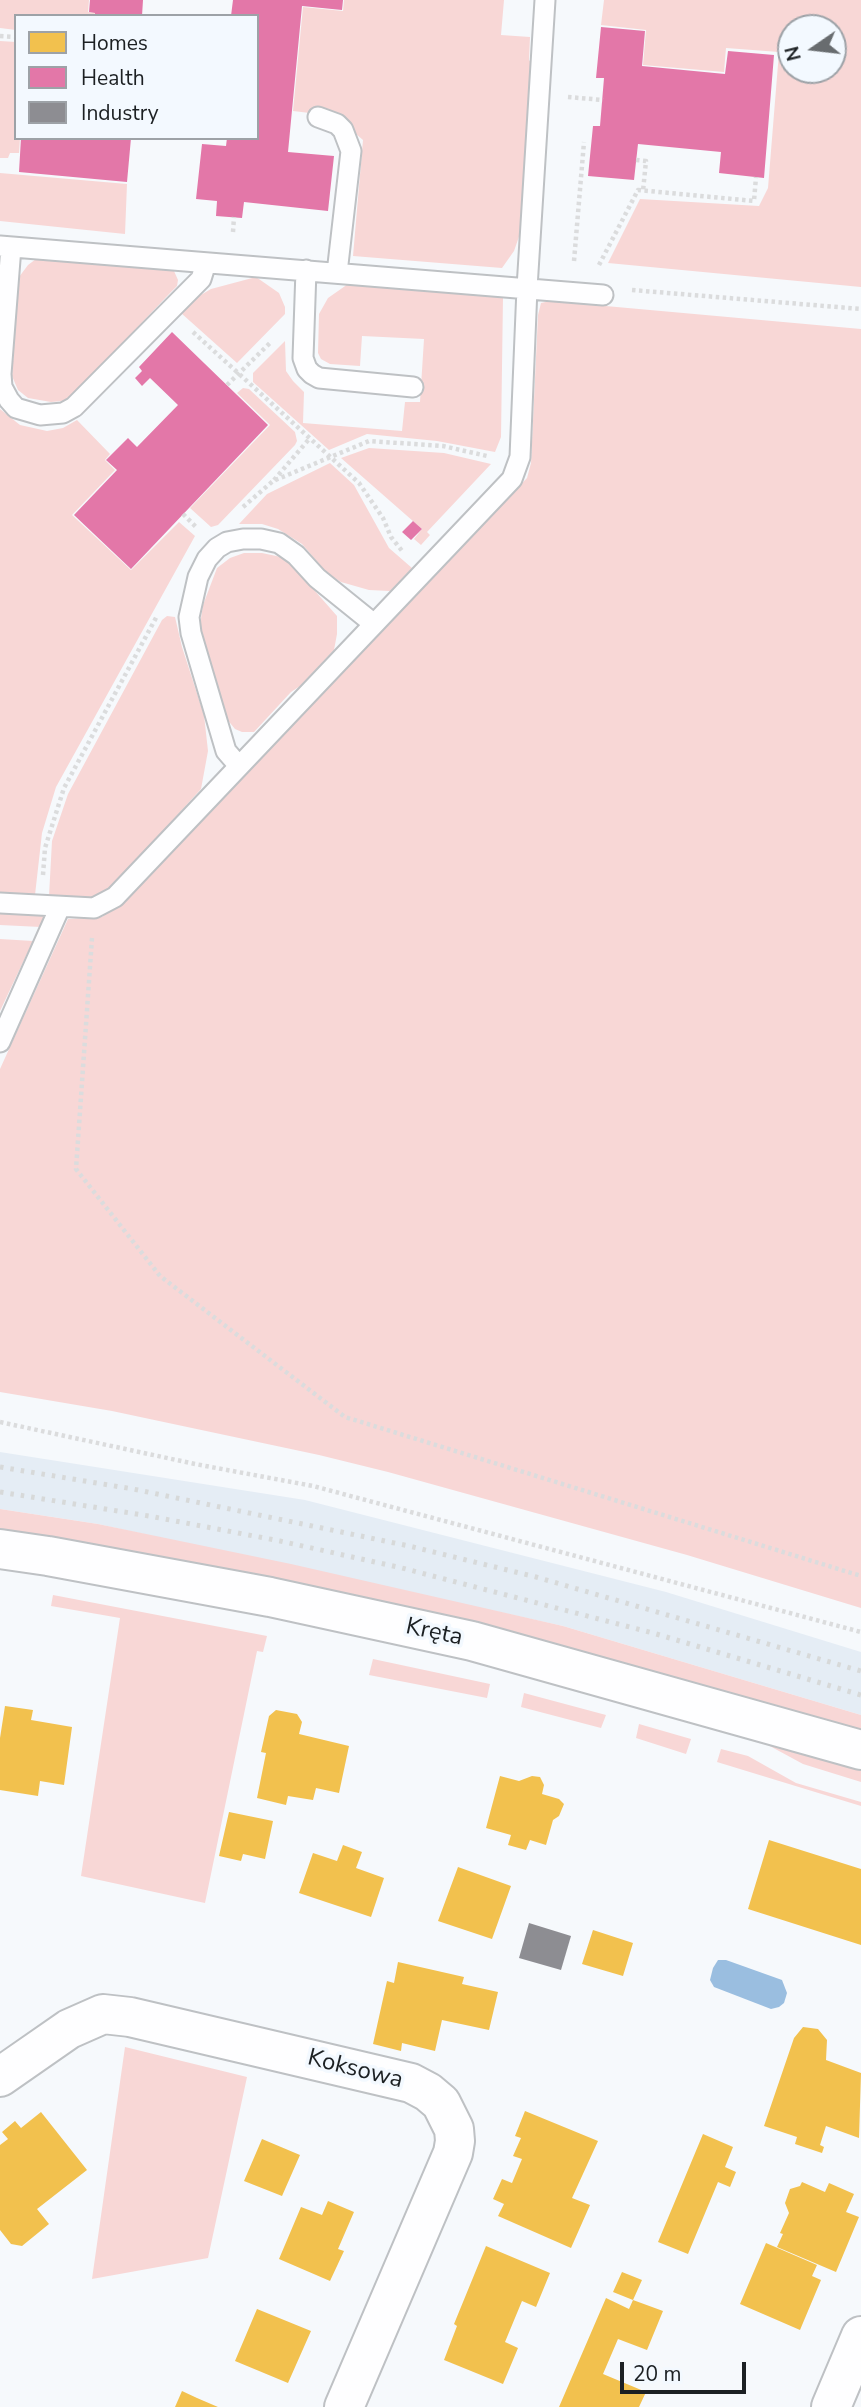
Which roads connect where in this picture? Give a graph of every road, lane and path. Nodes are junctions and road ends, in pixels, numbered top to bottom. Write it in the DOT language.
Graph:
graph roads {
  1 [pos="545,0"];
  2 [pos="318,117"];
  3 [pos="584,142"];
  4 [pos="636,160"];
  5 [pos="756,177"];
  6 [pos="643,191"];
  7 [pos="5,247"];
  8 [pos="206,263"];
  9 [pos="306,270"];
  10 [pos="337,273"];
  11 [pos="527,288"];
  12 [pos="600,289"];
  13 [pos="861,309"];
  14 [pos="169,310"];
  15 [pos="304,322"];
  16 [pos="238,374"];
  17 [pos="227,385"];
  18 [pos="413,387"];
  19 [pos="310,438"];
  20 [pos="273,481"];
  21 [pos="424,571"];
  22 [pos="374,624"];
  23 [pos="239,766"];
  24 [pos="0,902"];
  25 [pos="60,906"];
  26 [pos="94,908"];
  27 [pos="0,1042"];
  28 [pos="0,1422"];
  29 [pos="0,1549"];
  30 [pos="861,1576"];
  31 [pos="861,1633"];
  32 [pos="861,1750"];
  33 [pos="0,2077"];
  34 [pos="860,2340"];
  35 [pos="344,2407"];
  36 [pos="831,2407"];
  1 -- 11 [label="lane"];
  2 -- 10 [label="lane"];
  3 -- 12 [label="path"];
  4 -- 6 [label="path"];
  5 -- 6 [label="path"];
  6 -- 12 [label="path"];
  7 -- 8 [label="lane"];
  7 -- 14 [label="lane"];
  8 -- 9 [label="lane"];
  8 -- 14 [label="lane"];
  9 -- 10 [label="lane"];
  9 -- 15 [label="lane"];
  10 -- 11 [label="lane"];
  11 -- 12 [label="lane"];
  11 -- 21 [label="lane"];
  12 -- 13 [label="path"];
  14 -- 16 [label="path"];
  15 -- 16 [label="path"];
  15 -- 18 [label="lane"];
  16 -- 17 [label="path"];
  16 -- 19 [label="path"];
  19 -- 20 [label="path"];
  19 -- 21 [label="path"];
  21 -- 22 [label="lane"];
  22 -- 23 [label="lane"];
  22 -- 23 [label="lane"];
  23 -- 26 [label="lane"];
  24 -- 25 [label="lane"];
  25 -- 26 [label="lane"];
  25 -- 27 [label="lane"];
  26 -- 30 [label="path"];
  28 -- 31 [label="path"];
  29 -- 32 [label="street, Kręta"];
  33 -- 35 [label="street, Koksowa"];
  34 -- 36 [label="street"];
}
